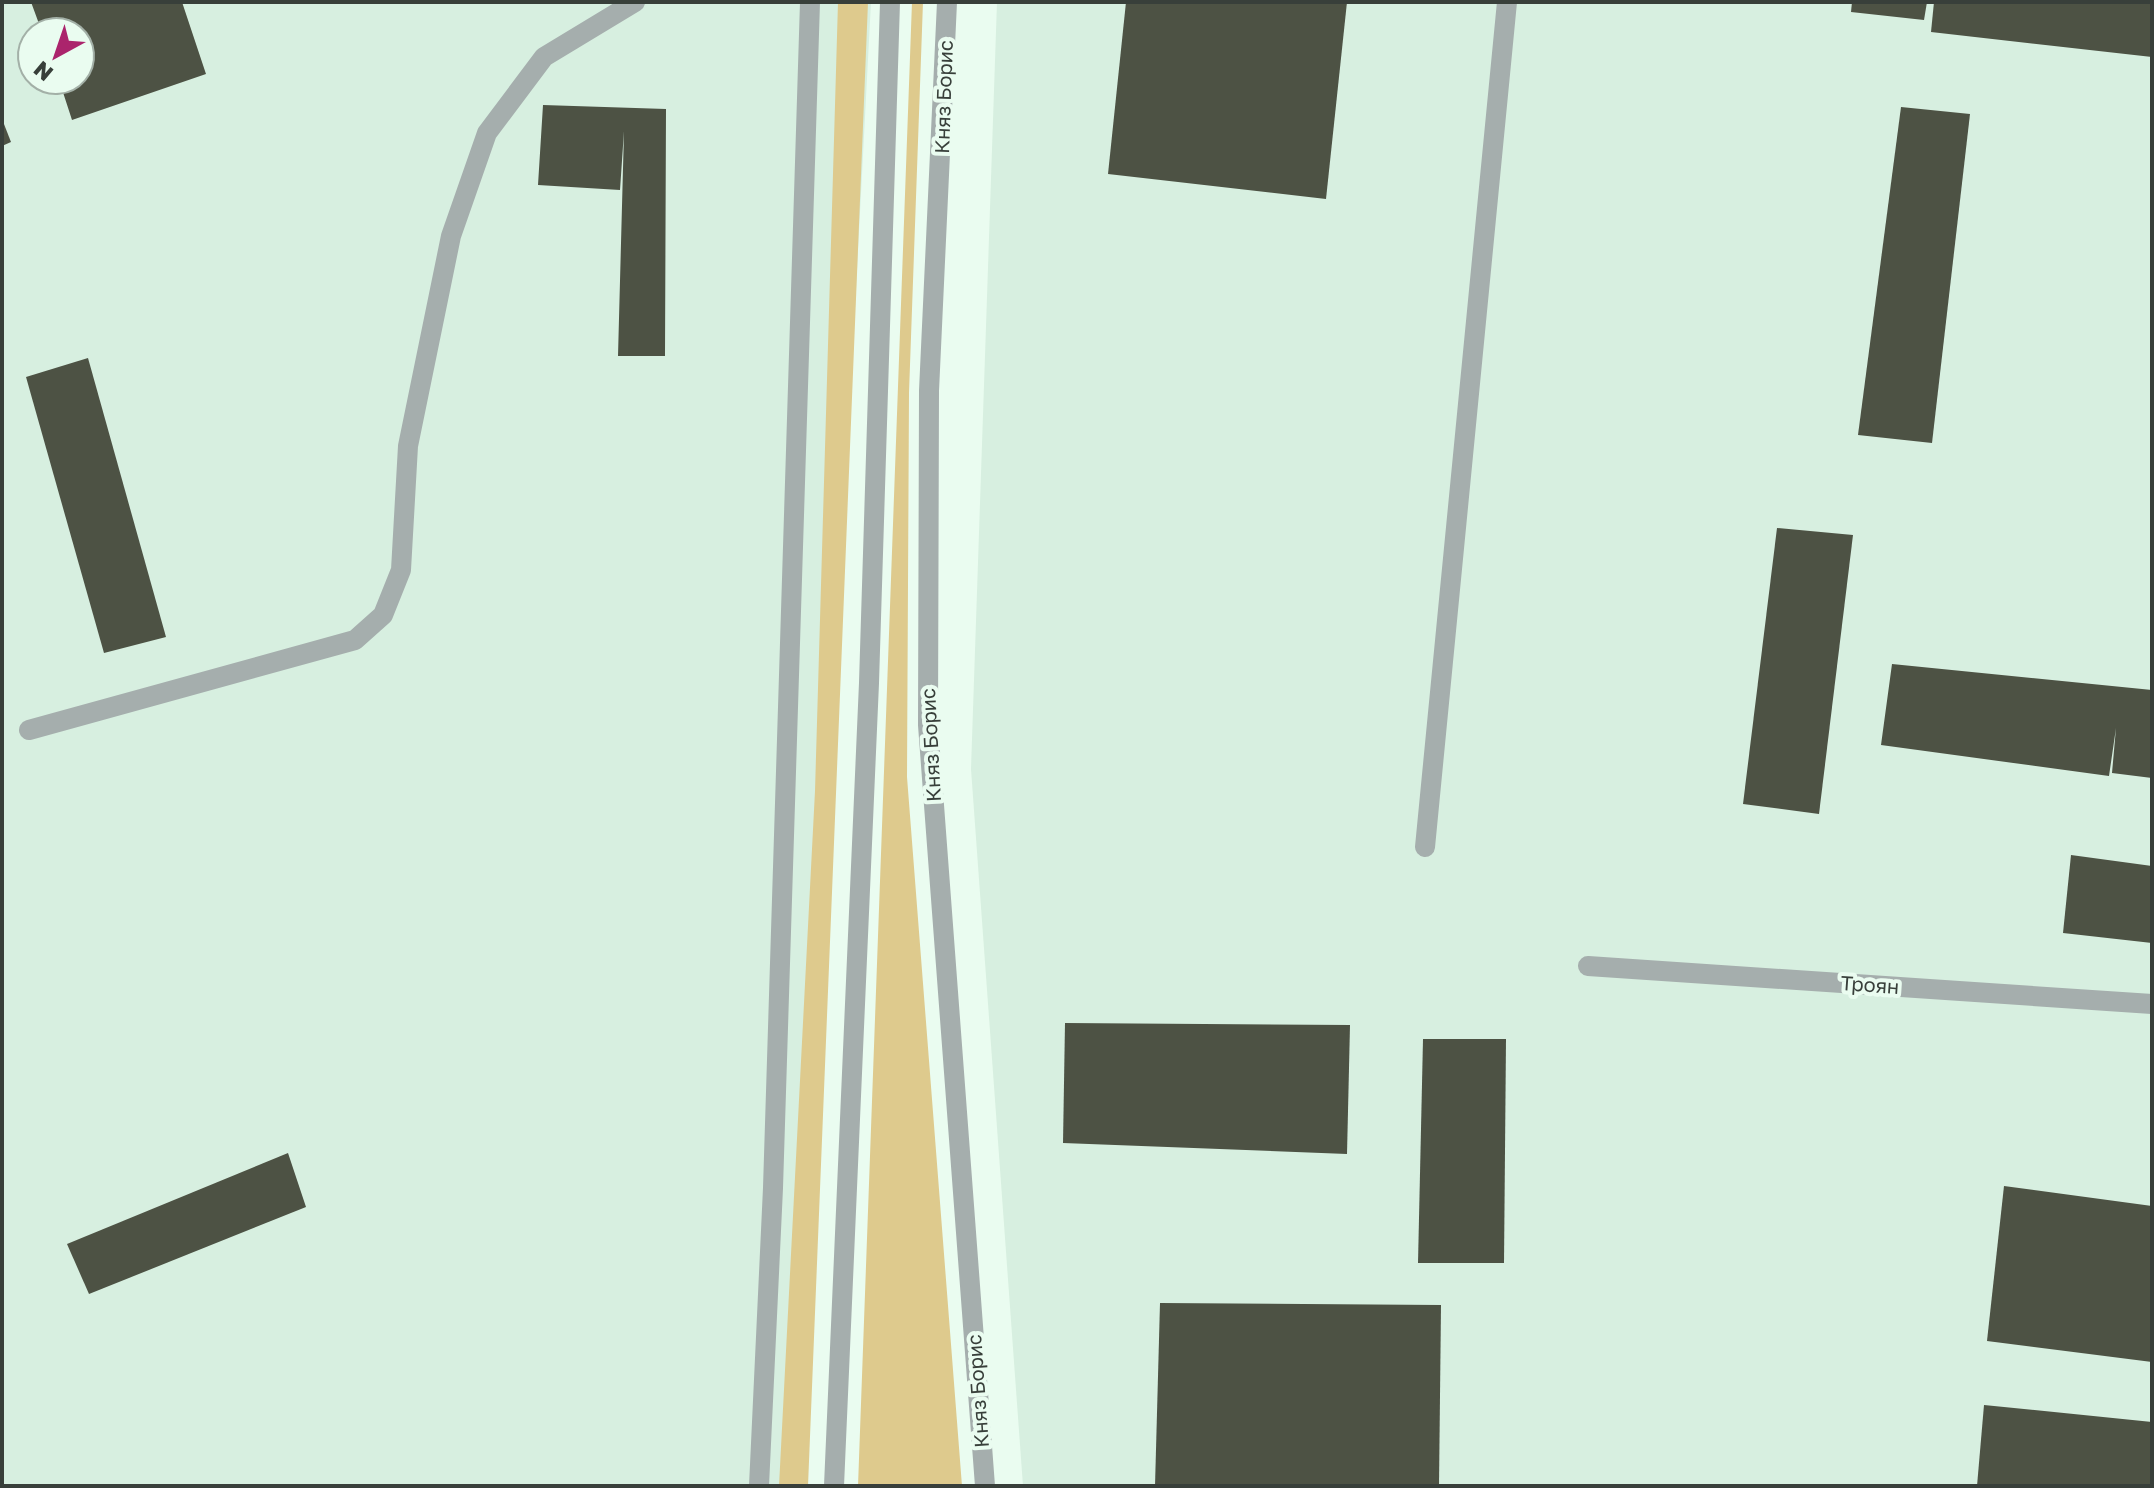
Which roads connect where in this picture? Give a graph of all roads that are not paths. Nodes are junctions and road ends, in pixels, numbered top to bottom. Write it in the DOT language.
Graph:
graph roads {
  1 [pos="635,2"];
  2 [pos="810,2"];
  3 [pos="890,2"];
  4 [pos="947,2"];
  5 [pos="1507,2"];
  6 [pos="29,730"];
  7 [pos="1425,847"];
  8 [pos="1588,966"];
  9 [pos="2152,1004"];
  10 [pos="759,1486"];
  11 [pos="834,1486"];
  12 [pos="985,1486"];
  1 -- 6 [label="street"];
  2 -- 10 [label="street"];
  3 -- 11 [label="street"];
  4 -- 12 [label="street, Княз Борис"];
  5 -- 7 [label="street"];
  8 -- 9 [label="street, Троян"];
}
